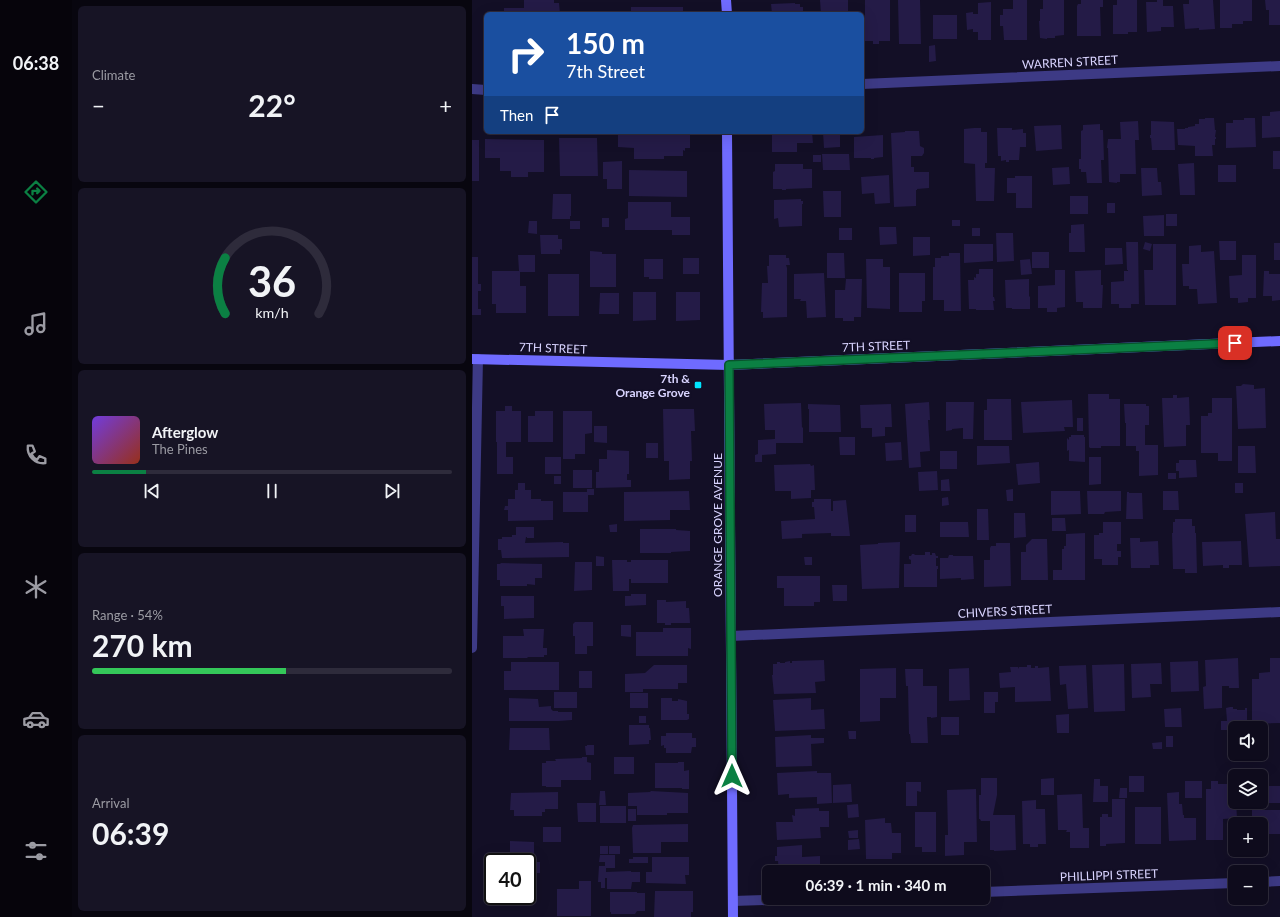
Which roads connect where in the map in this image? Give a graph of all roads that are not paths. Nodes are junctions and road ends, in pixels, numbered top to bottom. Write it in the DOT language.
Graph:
graph roads {
  1 [pos="726,0"];
  2 [pos="726,12"];
  3 [pos="1280,66"];
  4 [pos="864,84"];
  5 [pos="472,90"];
  6 [pos="484,90"];
  7 [pos="727,134"];
  8 [pos="1280,341"];
  9 [pos="475,359"];
  10 [pos="729,365"];
  11 [pos="1280,612"];
  12 [pos="731,636"];
  13 [pos="472,648"];
  14 [pos="1280,881"];
  15 [pos="1268,882"];
  16 [pos="1228,883"];
  17 [pos="990,892"];
  18 [pos="762,900"];
  19 [pos="732,901"];
  20 [pos="733,917"];
  1 -- 2 [label="street"];
  3 -- 4 [label="street, WARREN STREET"];
  5 -- 6 [label="street"];
  7 -- 10 [label="street, ORANGE GROVE AVENUE"];
  8 -- 10 [label="street, 7TH STREET"];
  9 -- 10 [label="street, 7TH STREET"];
  9 -- 13 [label="street"];
  10 -- 12 [label="street, ORANGE GROVE AVENUE"];
  11 -- 12 [label="street, CHIVERS STREET"];
  12 -- 19 [label="street, ORANGE GROVE AVENUE"];
  14 -- 15 [label="street"];
  16 -- 17 [label="street, PHILLIPPI STREET"];
  18 -- 19 [label="street"];
  19 -- 20 [label="street, ORANGE GROVE AVENUE"];
}
